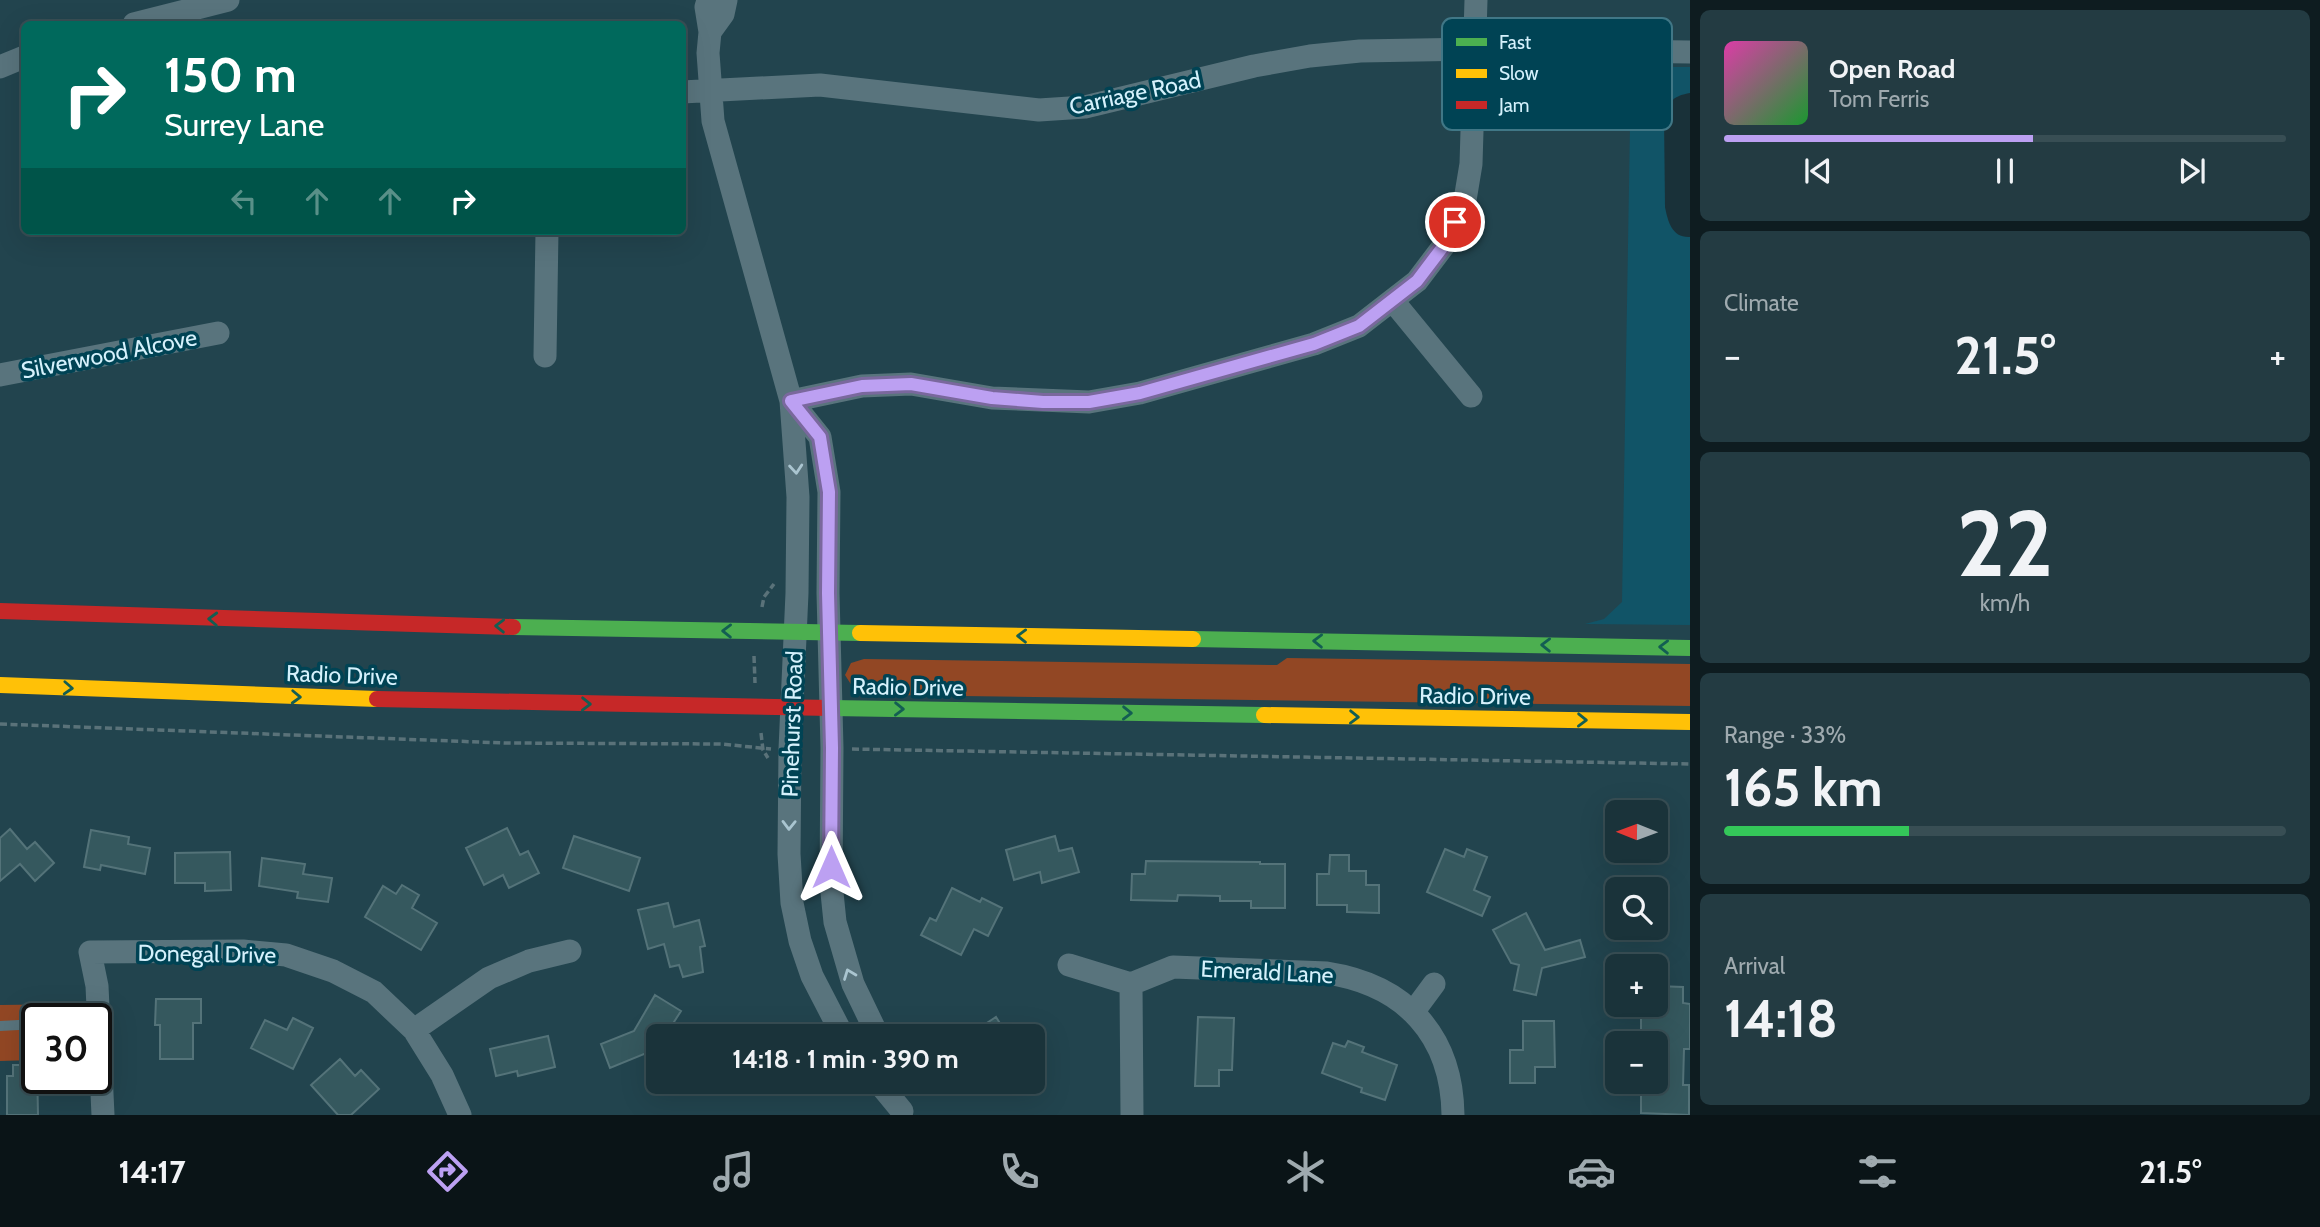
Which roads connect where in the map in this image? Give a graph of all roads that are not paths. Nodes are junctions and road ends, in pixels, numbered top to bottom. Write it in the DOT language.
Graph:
graph roads {
  1 [pos="228,0"];
  2 [pos="708,0"];
  3 [pos="726,0"];
  4 [pos="1476,0"];
  5 [pos="1476,18"];
  6 [pos="146,21"];
  7 [pos="710,32"];
  8 [pos="1442,50"];
  9 [pos="1672,52"];
  10 [pos="1690,52"];
  11 [pos="21,58"];
  12 [pos="0,66"];
  13 [pos="709,90"];
  14 [pos="686,92"];
  15 [pos="1472,130"];
  16 [pos="547,235"];
  17 [pos="1393,301"];
  18 [pos="218,332"];
  19 [pos="544,356"];
  20 [pos="0,375"];
  21 [pos="1471,396"];
  22 [pos="791,401"];
  23 [pos="0,611"];
  24 [pos="796,632"];
  25 [pos="829,632"];
  26 [pos="1690,648"];
  27 [pos="0,685"];
  28 [pos="792,708"];
  29 [pos="831,708"];
  30 [pos="1690,722"];
  31 [pos="570,951"];
  32 [pos="1069,965"];
  33 [pos="1132,984"];
  34 [pos="1434,984"];
  35 [pos="97,1003"];
  36 [pos="1413,1012"];
  37 [pos="837,1024"];
  38 [pos="872,1024"];
  39 [pos="21,1025"];
  40 [pos="0,1026"];
  41 [pos="414,1030"];
  42 [pos="102,1094"];
  43 [pos="888,1094"];
  44 [pos="896,1094"];
  45 [pos="903,1113"];
  46 [pos="103,1115"];
  47 [pos="460,1115"];
  48 [pos="1132,1115"];
  49 [pos="1453,1115"];
  1 -- 6 [label="street"];
  2 -- 7 [label="street, Pinehurst Road"];
  3 -- 7 [label="street, Pinehurst Road"];
  4 -- 5 [label="street"];
  7 -- 13 [label="street, Pinehurst Road"];
  8 -- 13 [label="street, Carriage Road"];
  9 -- 10 [label="street, Carriage Road"];
  11 -- 12 [label="street"];
  13 -- 14 [label="street, Carriage Road"];
  13 -- 22 [label="street, Pinehurst Road"];
  15 -- 17 [label="street"];
  16 -- 19 [label="street"];
  17 -- 21 [label="street"];
  17 -- 22 [label="street"];
  18 -- 20 [label="street, Silverwood Alcove"];
  22 -- 24 [label="street, Pinehurst Road, one-way"];
  22 -- 25 [label="street, Pinehurst Road"];
  24 -- 23 [label="main road, one-way"];
  24 -- 25 [label="main road"];
  24 -- 28 [label="street, Pinehurst Road"];
  26 -- 25 [label="main road, one-way"];
  25 -- 29 [label="street, Pinehurst Road"];
  27 -- 28 [label="main road, Radio Drive, one-way"];
  28 -- 29 [label="main road, Radio Drive"];
  28 -- 37 [label="street, Pinehurst Road, one-way"];
  29 -- 30 [label="main road, Radio Drive, one-way"];
  38 -- 29 [label="street, Pinehurst Road, one-way"];
  31 -- 41 [label="street"];
  32 -- 33 [label="street"];
  33 -- 36 [label="street, Emerald Lane"];
  33 -- 48 [label="street"];
  34 -- 36 [label="street"];
  35 -- 41 [label="street, Donegal Drive"];
  36 -- 49 [label="street, Emerald Lane"];
  39 -- 40 [label="lane"];
  41 -- 47 [label="street, Donegal Drive"];
  42 -- 46 [label="street"];
  43 -- 45 [label="street"];
  44 -- 45 [label="street"];
}
